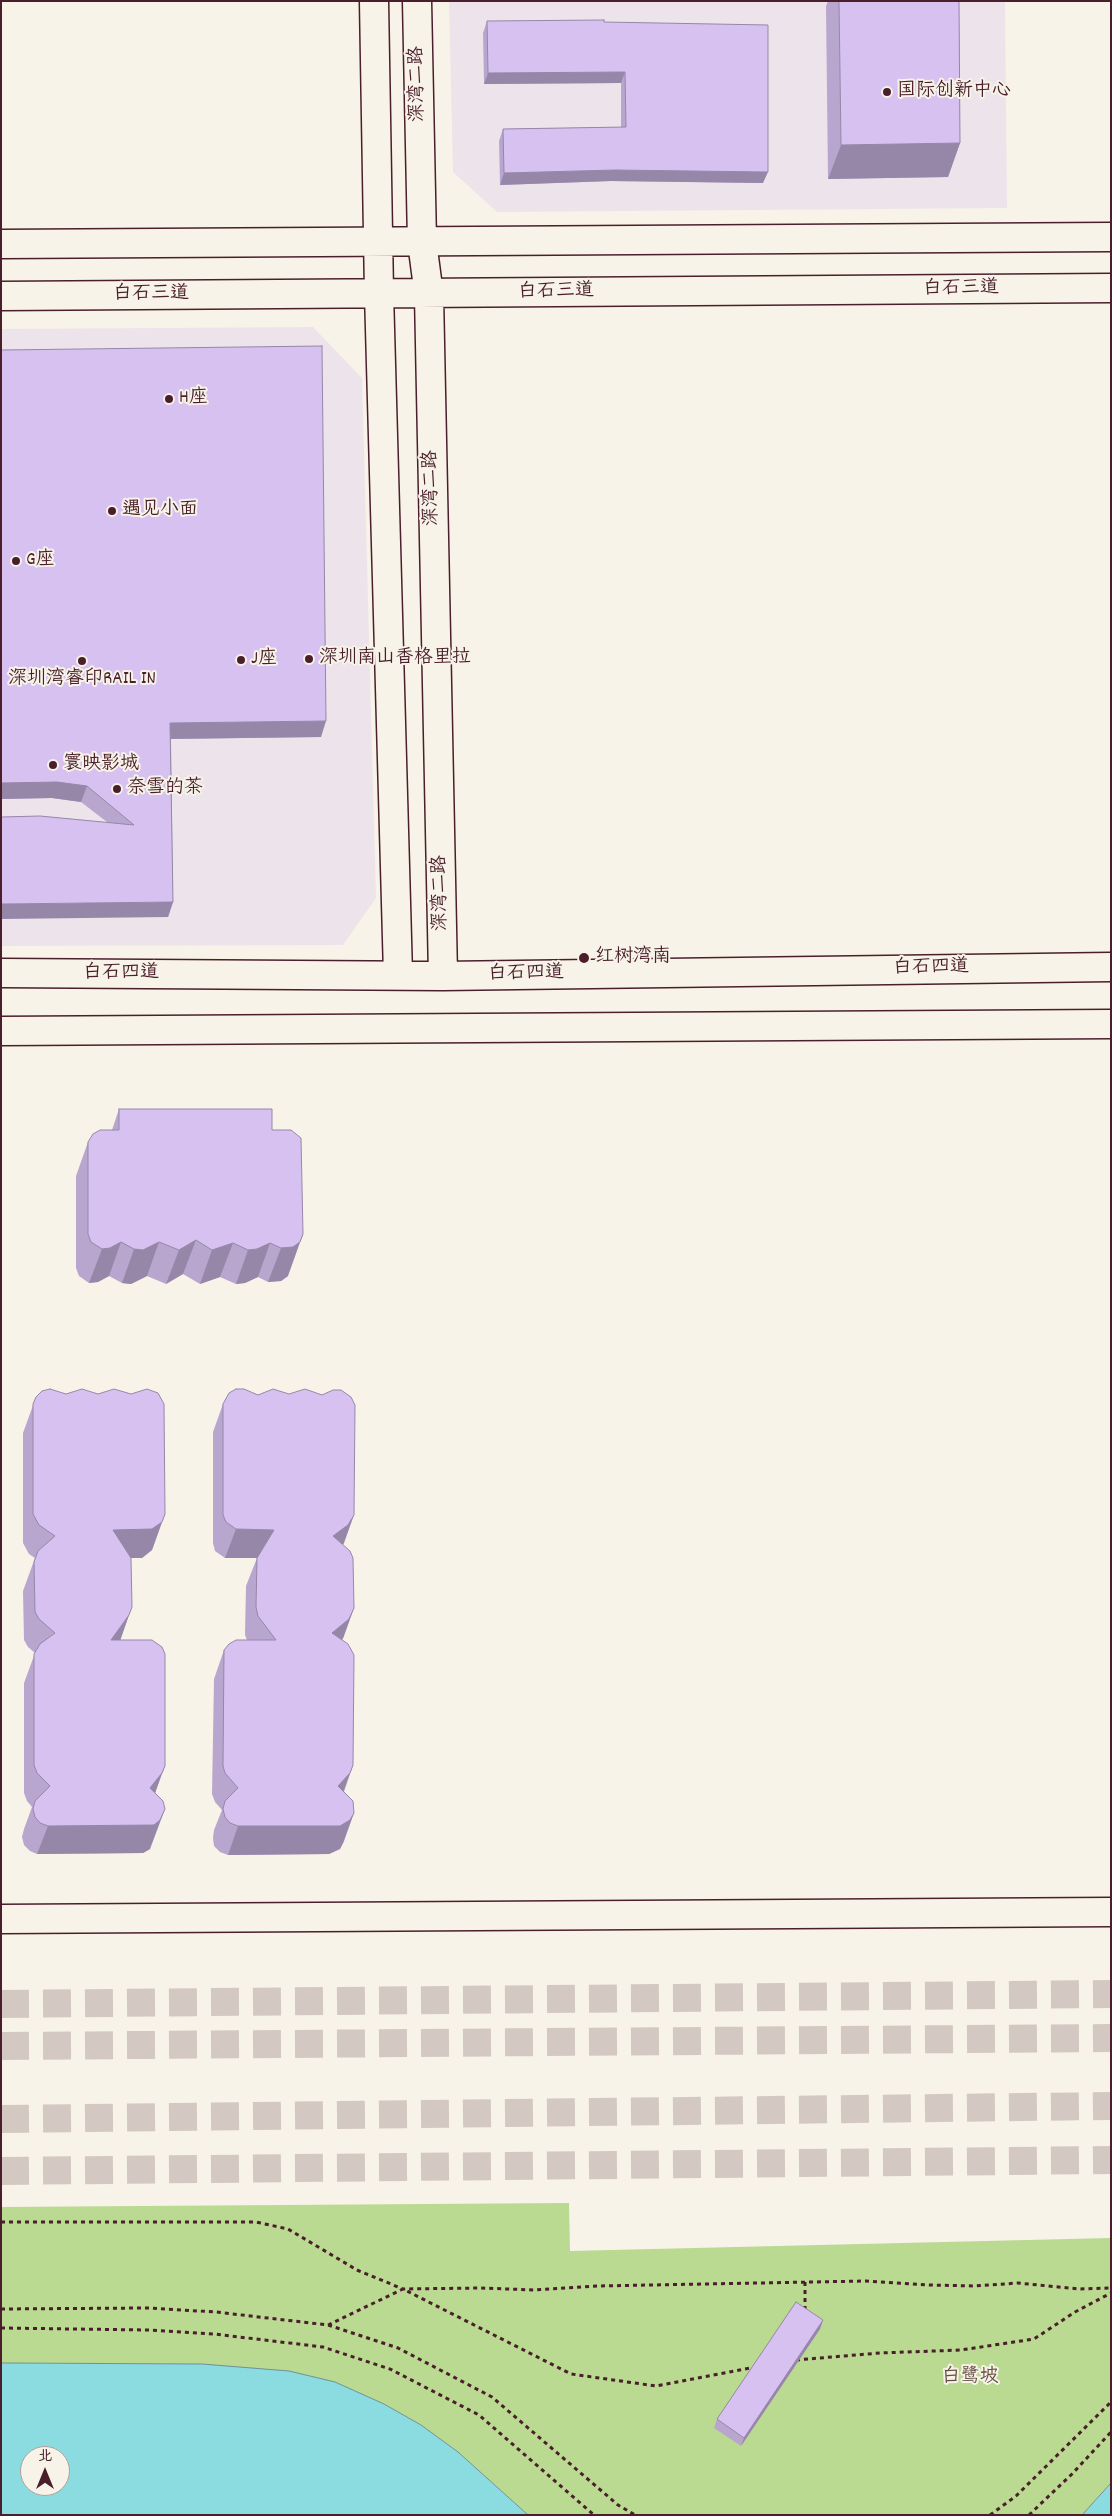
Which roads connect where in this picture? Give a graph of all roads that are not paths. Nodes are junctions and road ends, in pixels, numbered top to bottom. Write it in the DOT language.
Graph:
graph roads {
  1 [pos="374,1"];
  2 [pos="417,1"];
  3 [pos="1111,238"];
  4 [pos="378,242"];
  5 [pos="422,242"];
  6 [pos="1,244"];
  7 [pos="1111,288"];
  8 [pos="379,293"];
  9 [pos="429,294"];
  10 [pos="1,296"];
  11 [pos="1111,967"];
  12 [pos="1,973"];
  13 [pos="398,974"];
  14 [pos="443,976"];
  15 [pos="1111,1024"];
  16 [pos="1,1031"];
  17 [pos="1111,1912"];
  18 [pos="1,1919"];
  1 -- 4 [label="street"];
  2 -- 5 [label="street, 深湾二路"];
  3 -- 5 [label="street"];
  4 -- 5 [label="street"];
  4 -- 6 [label="street"];
  4 -- 8 [label="street"];
  5 -- 9 [label="street, 深湾二路"];
  7 -- 9 [label="street, 白石三道"];
  8 -- 9 [label="street, 白石三道"];
  8 -- 10 [label="street, 白石三道"];
  8 -- 13 [label="street"];
  9 -- 14 [label="street, 深湾二路"];
  11 -- 14 [label="street, 白石四道"];
  12 -- 13 [label="street, 白石四道"];
  13 -- 14 [label="street, 白石四道"];
  15 -- 16 [label="street"];
  17 -- 18 [label="street"];
}
